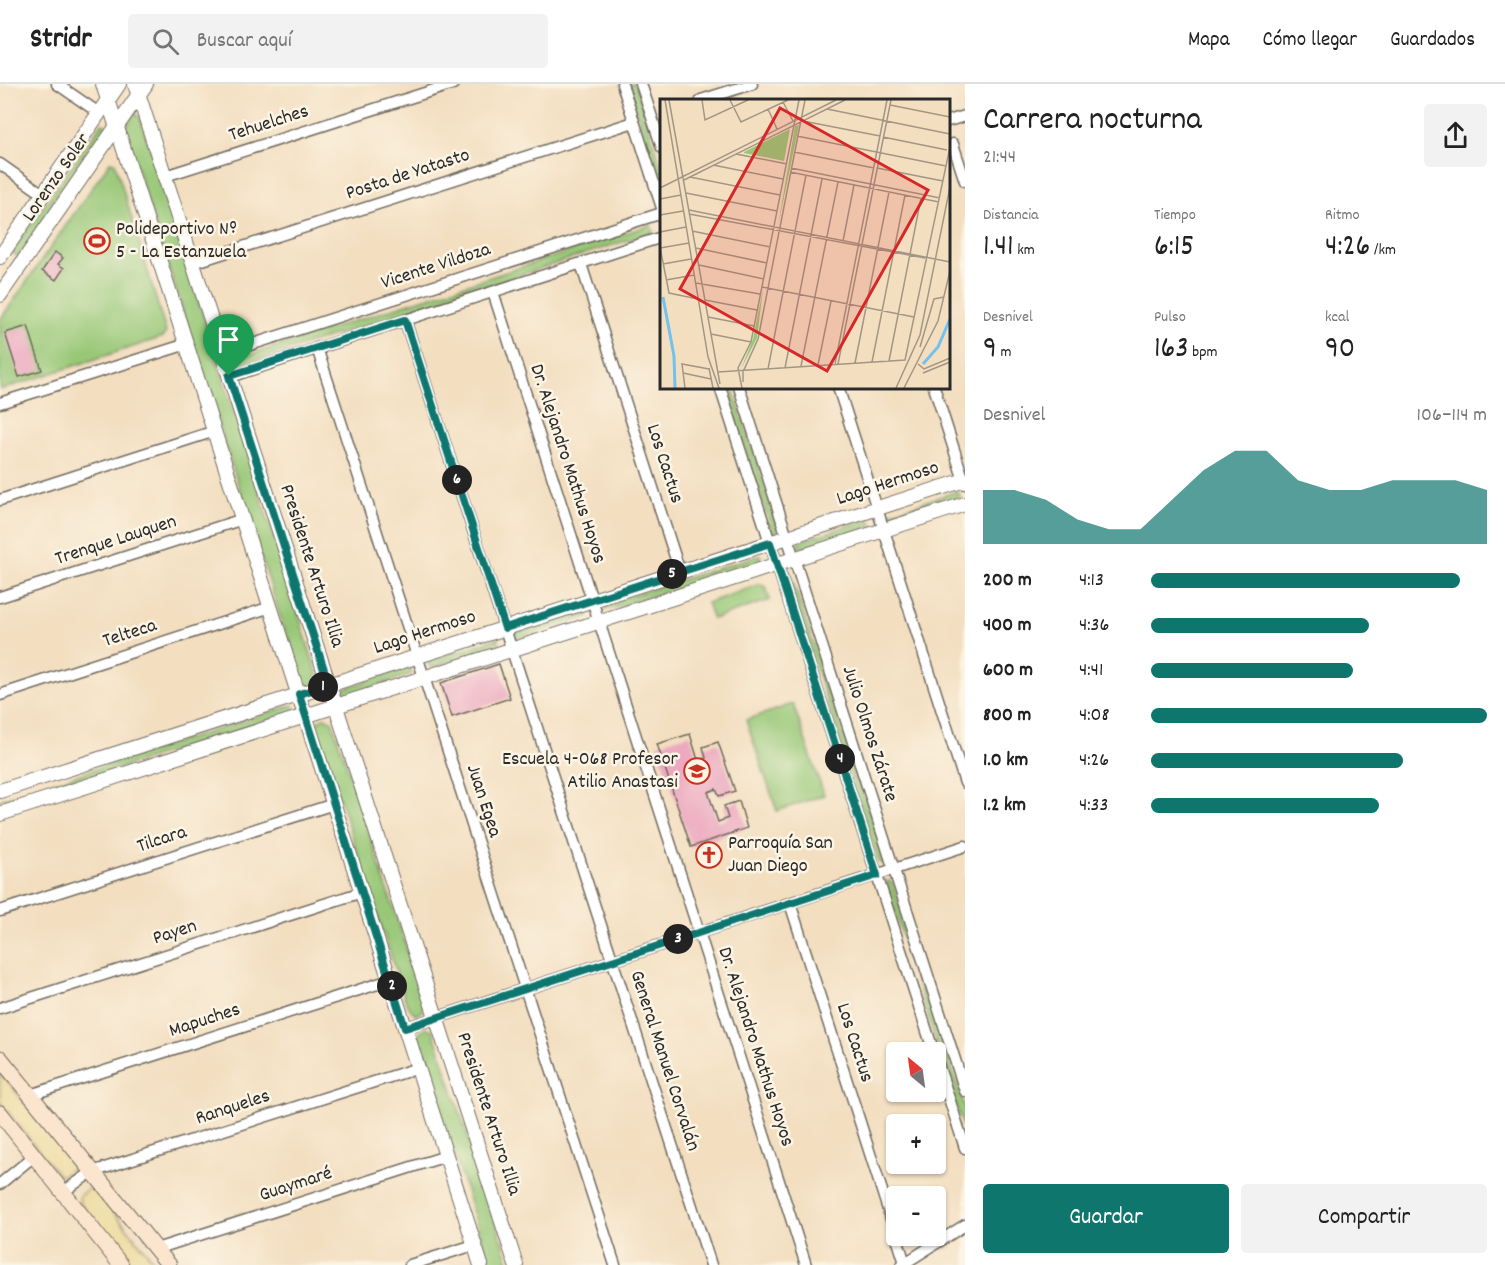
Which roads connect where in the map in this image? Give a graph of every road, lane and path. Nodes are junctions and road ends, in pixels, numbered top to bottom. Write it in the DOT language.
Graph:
graph roads {
  1 [pos="57,84"];
  2 [pos="103,84"];
  3 [pos="119,84"];
  4 [pos="453,84"];
  5 [pos="622,84"];
  6 [pos="641,84"];
  7 [pos="752,84"];
  8 [pos="140,88"];
  9 [pos="703,99"];
  10 [pos="108,100"];
  11 [pos="99,113"];
  12 [pos="657,114"];
  13 [pos="965,116"];
  14 [pos="950,120"];
  15 [pos="634,122"];
  16 [pos="117,126"];
  17 [pos="660,134"];
  18 [pos="965,140"];
  19 [pos="951,145"];
  20 [pos="0,164"];
  21 [pos="165,176"];
  22 [pos="965,181"];
  23 [pos="43,194"];
  24 [pos="660,202"];
  25 [pos="660,214"];
  26 [pos="660,238"];
  27 [pos="1,255"];
  28 [pos="193,263"];
  29 [pos="581,264"];
  30 [pos="21,265"];
  31 [pos="493,292"];
  32 [pos="0,295"];
  33 [pos="405,320"];
  34 [pos="187,344"];
  35 [pos="317,348"];
  36 [pos="222,354"];
  37 [pos="229,376"];
  38 [pos="720,388"];
  39 [pos="739,388"];
  40 [pos="838,388"];
  41 [pos="933,388"];
  42 [pos="0,403"];
  43 [pos="215,431"];
  44 [pos="965,481"];
  45 [pos="0,500"];
  46 [pos="965,504"];
  47 [pos="877,508"];
  48 [pos="243,519"];
  49 [pos="884,530"];
  50 [pos="787,537"];
  51 [pos="770,543"];
  52 [pos="794,558"];
  53 [pos="777,564"];
  54 [pos="680,572"];
  55 [pos="0,597"];
  56 [pos="592,600"];
  57 [pos="272,608"];
  58 [pos="599,621"];
  59 [pos="505,628"];
  60 [pos="512,649"];
  61 [pos="417,657"];
  62 [pos="424,677"];
  63 [pos="329,685"];
  64 [pos="299,694"];
  65 [pos="0,695"];
  66 [pos="336,706"];
  67 [pos="306,716"];
  68 [pos="965,783"];
  69 [pos="0,791"];
  70 [pos="334,804"];
  71 [pos="0,814"];
  72 [pos="965,846"];
  73 [pos="894,869"];
  74 [pos="877,875"];
  75 [pos="362,892"];
  76 [pos="790,903"];
  77 [pos="0,911"];
  78 [pos="699,933"];
  79 [pos="612,960"];
  80 [pos="390,980"];
  81 [pos="525,989"];
  82 [pos="0,1008"];
  83 [pos="436,1018"];
  84 [pos="405,1028"];
  85 [pos="930,1042"];
  86 [pos="0,1058"];
  87 [pos="418,1068"];
  88 [pos="946,1089"];
  89 [pos="965,1091"];
  90 [pos="30,1095"];
  91 [pos="0,1113"];
  92 [pos="965,1148"];
  93 [pos="34,1156"];
  94 [pos="446,1156"];
  95 [pos="92,1172"];
  96 [pos="0,1184"];
  97 [pos="63,1192"];
  98 [pos="965,1225"];
  99 [pos="474,1245"];
  100 [pos="156,1249"];
  101 [pos="903,1264"];
  102 [pos="120,1265"];
  103 [pos="169,1265"];
  104 [pos="410,1265"];
  105 [pos="480,1265"];
  106 [pos="516,1265"];
  107 [pos="615,1265"];
  108 [pos="711,1265"];
  109 [pos="806,1265"];
  1 -- 11 [label="street"];
  2 -- 10 [label="street"];
  3 -- 10 [label="street, Lorenzo Soler"];
  4 -- 21 [label="street, Tehuelches"];
  5 -- 15 [label="street"];
  6 -- 12 [label="street"];
  7 -- 9 [label="street"];
  8 -- 16 [label="street, Lorenzo Soler"];
  8 -- 21 [label="street, Presidente Arturo Illia"];
  10 -- 11 [label="street, Lorenzo Soler"];
  10 -- 16 [label="street"];
  11 -- 23 [label="street, Lorenzo Soler"];
  12 -- 17 [label="street"];
  13 -- 14 [label="street"];
  15 -- 24 [label="street"];
  15 -- 28 [label="street, Posta de Yatasto"];
  16 -- 30 [label="street, Lorenzo Soler"];
  16 -- 34 [label="street"];
  18 -- 19 [label="street"];
  19 -- 22 [label="street"];
  20 -- 23 [label="street"];
  21 -- 28 [label="street, Presidente Arturo Illia"];
  23 -- 27 [label="street, Lorenzo Soler"];
  25 -- 36 [label="street, Vicente Vildoza"];
  26 -- 29 [label="street, Vicente Vildoza"];
  27 -- 30 [label="street"];
  28 -- 36 [label="street, Presidente Arturo Illia"];
  29 -- 31 [label="street, Vicente Vildoza"];
  29 -- 54 [label="street, Los Cactus"];
  30 -- 32 [label="street, Lorenzo Soler"];
  31 -- 33 [label="street, Vicente Vildoza"];
  31 -- 56 [label="street, Dr. Alejandro Mathus Hoyos"];
  33 -- 35 [label="street, Vicente Vildoza"];
  33 -- 59 [label="street, General Manuel Corvalán"];
  34 -- 42 [label="street"];
  34 -- 43 [label="street"];
  35 -- 37 [label="street, Vicente Vildoza"];
  35 -- 61 [label="street, Juan Egea"];
  36 -- 37 [label="street, Presidente Arturo Illia"];
  37 -- 63 [label="street, Presidente Arturo Illia"];
  38 -- 51 [label="street, Julio Olmos Zárate"];
  39 -- 50 [label="street, Julio Olmos Zárate"];
  40 -- 47 [label="street"];
  41 -- 44 [label="street"];
  43 -- 45 [label="street"];
  43 -- 48 [label="street"];
  44 -- 47 [label="street, Lago Hermoso"];
  46 -- 49 [label="street"];
  47 -- 49 [label="street"];
  47 -- 50 [label="street, Lago Hermoso"];
  48 -- 55 [label="street, Trenque Lauquen"];
  48 -- 57 [label="street"];
  49 -- 52 [label="street"];
  49 -- 68 [label="street"];
  50 -- 51 [label="street, Lago Hermoso"];
  50 -- 52 [label="street, Julio Olmos Zárate"];
  51 -- 53 [label="street, Julio Olmos Zárate"];
  51 -- 54 [label="street, Lago Hermoso"];
  52 -- 53 [label="street"];
  52 -- 73 [label="street, Julio Olmos Zárate"];
  53 -- 58 [label="street"];
  53 -- 74 [label="street, Julio Olmos Zárate"];
  54 -- 56 [label="street, Lago Hermoso"];
  56 -- 58 [label="street, Dr. Alejandro Mathus Hoyos"];
  56 -- 59 [label="street, Lago Hermoso"];
  57 -- 64 [label="street"];
  57 -- 65 [label="street, Telteca"];
  58 -- 60 [label="street"];
  58 -- 78 [label="street, Dr. Alejandro Mathus Hoyos"];
  59 -- 60 [label="street, General Manuel Corvalán"];
  59 -- 61 [label="street, Lago Hermoso"];
  60 -- 62 [label="street"];
  60 -- 79 [label="street, General Manuel Corvalán"];
  61 -- 62 [label="street, Juan Egea"];
  61 -- 63 [label="street, Lago Hermoso"];
  62 -- 66 [label="street"];
  62 -- 81 [label="street, Juan Egea"];
  63 -- 64 [label="street, Lago Hermoso"];
  63 -- 66 [label="street, Presidente Arturo Illia"];
  64 -- 67 [label="street"];
  64 -- 69 [label="street, Lago Hermoso"];
  66 -- 67 [label="street"];
  66 -- 83 [label="street, Presidente Arturo Illia"];
  67 -- 70 [label="street"];
  67 -- 71 [label="street"];
  70 -- 75 [label="street"];
  70 -- 77 [label="street, Tilcara"];
  72 -- 73 [label="street"];
  73 -- 74 [label="street"];
  73 -- 89 [label="street, Julio Olmos Zárate"];
  74 -- 76 [label="street"];
  74 -- 85 [label="street, Julio Olmos Zárate"];
  75 -- 80 [label="street"];
  75 -- 82 [label="street, Payen"];
  76 -- 78 [label="street"];
  76 -- 101 [label="street, Los Cactus"];
  78 -- 79 [label="street"];
  78 -- 109 [label="street, Dr. Alejandro Mathus Hoyos"];
  79 -- 81 [label="street"];
  79 -- 108 [label="street, General Manuel Corvalán"];
  80 -- 84 [label="street"];
  80 -- 90 [label="street, Mapuches"];
  81 -- 83 [label="street"];
  81 -- 107 [label="street, Juan Egea"];
  83 -- 84 [label="street"];
  83 -- 106 [label="street, Presidente Arturo Illia"];
  84 -- 87 [label="street"];
  86 -- 90 [label="main road"];
  87 -- 94 [label="street"];
  87 -- 95 [label="street, Ranqueles"];
  88 -- 92 [label="street"];
  90 -- 95 [label="main road"];
  91 -- 93 [label="main road"];
  93 -- 96 [label="street"];
  93 -- 97 [label="main road"];
  94 -- 99 [label="street"];
  94 -- 100 [label="street, Guaymaré"];
  95 -- 97 [label="street, Ranqueles"];
  95 -- 100 [label="main road"];
  97 -- 102 [label="main road"];
  98 -- 101 [label="street"];
  99 -- 104 [label="street"];
  99 -- 105 [label="street"];
  100 -- 103 [label="main road"];
}
